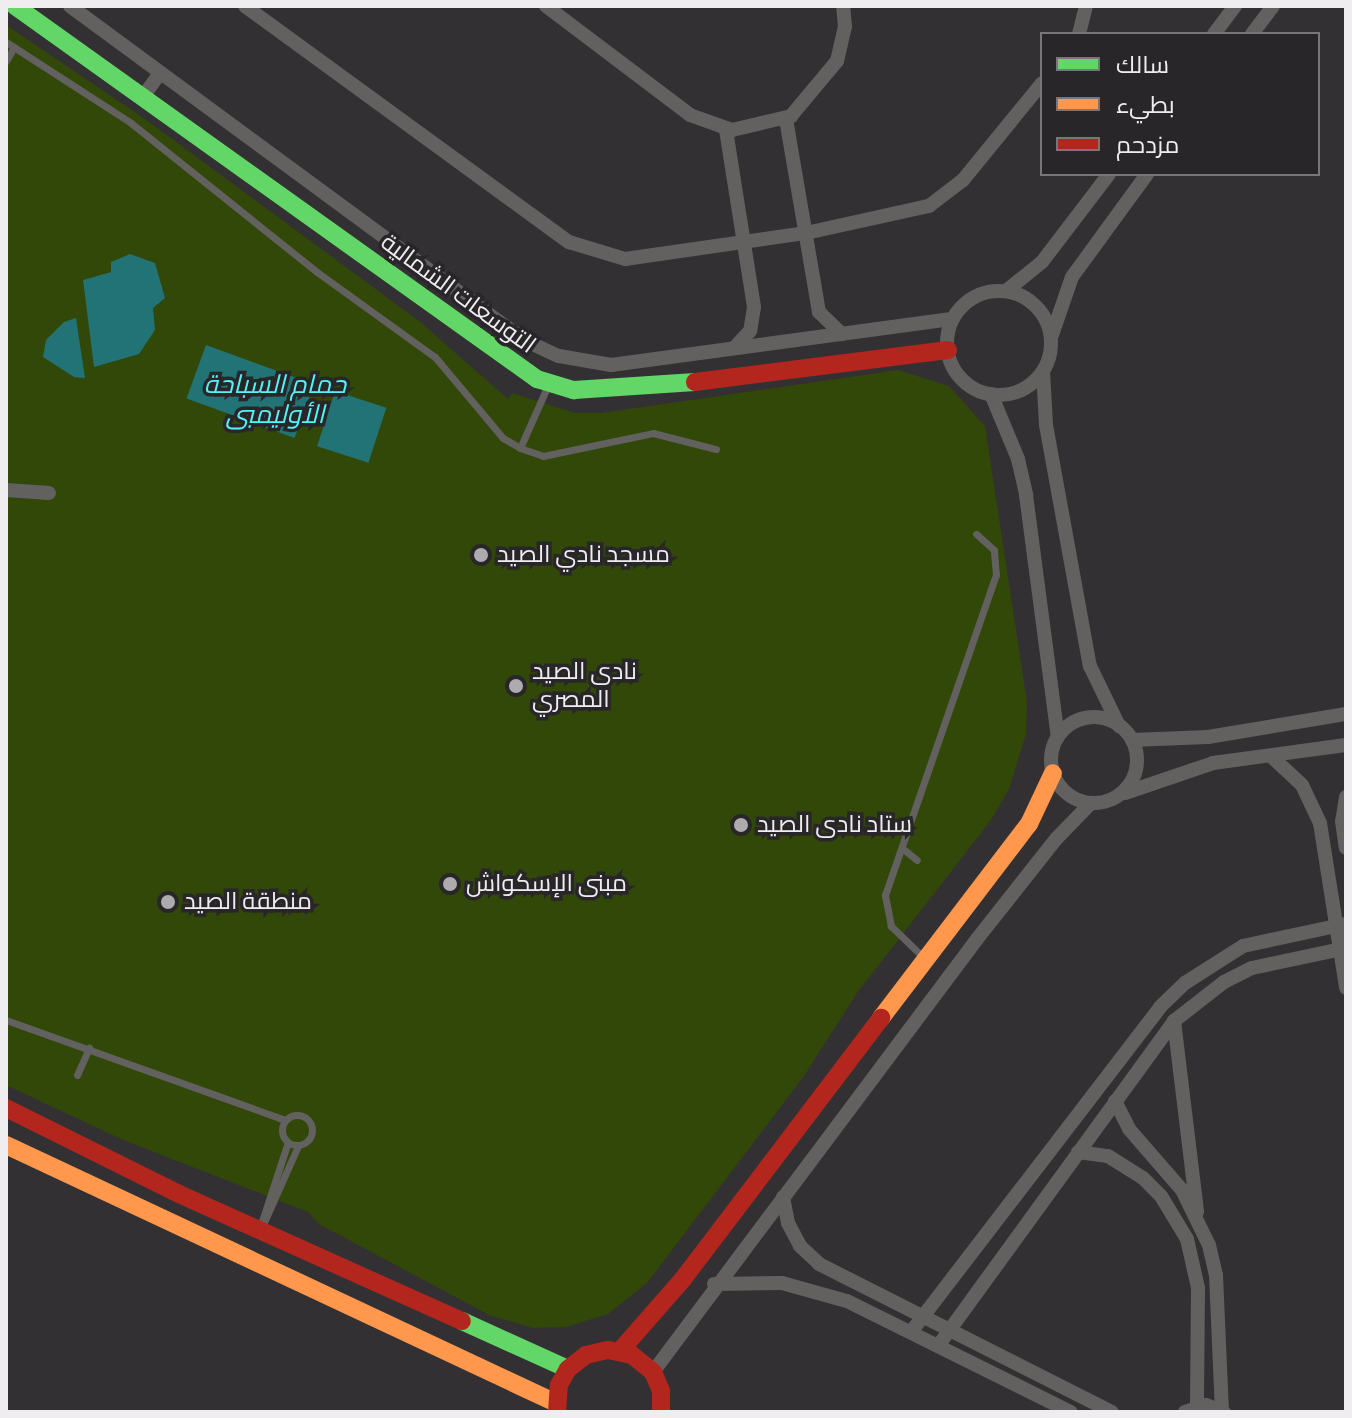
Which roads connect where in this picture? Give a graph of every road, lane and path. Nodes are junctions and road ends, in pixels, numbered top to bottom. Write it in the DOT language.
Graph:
graph roads {
  1 [pos="15,6"];
  2 [pos="70,6"];
  3 [pos="245,6"];
  4 [pos="546,6"];
  5 [pos="843,6"];
  6 [pos="1086,6"];
  7 [pos="1224,6"];
  8 [pos="1235,6"];
  9 [pos="1273,6"];
  10 [pos="1217,30"];
  11 [pos="1080,32"];
  12 [pos="1254,32"];
  13 [pos="6,42"];
  14 [pos="14,47"];
  15 [pos="6,61"];
  16 [pos="160,73"];
  17 [pos="1040,85"];
  18 [pos="142,98"];
  19 [pos="786,119"];
  20 [pos="726,130"];
  21 [pos="1107,176"];
  22 [pos="1146,176"];
  23 [pos="806,233"];
  24 [pos="745,243"];
  25 [pos="1006,291"];
  26 [pos="953,319"];
  27 [pos="842,334"];
  28 [pos="1052,335"];
  29 [pos="734,348"];
  30 [pos="948,350"];
  31 [pos="559,356"];
  32 [pos="1043,371"];
  33 [pos="549,383"];
  34 [pos="991,394"];
  35 [pos="520,448"];
  36 [pos="716,449"];
  37 [pos="6,490"];
  38 [pos="49,493"];
  39 [pos="976,534"];
  40 [pos="1346,714"];
  41 [pos="1119,726"];
  42 [pos="1058,737"];
  43 [pos="1132,740"];
  44 [pos="1346,745"];
  45 [pos="1271,756"];
  46 [pos="1053,773"];
  47 [pos="1121,794"];
  48 [pos="1346,797"];
  49 [pos="1091,803"];
  50 [pos="902,848"];
  51 [pos="1346,848"];
  52 [pos="917,860"];
  53 [pos="1341,925"];
  54 [pos="1343,949"];
  55 [pos="926,961"];
  56 [pos="949,976"];
  57 [pos="1346,988"];
  58 [pos="6,1020"];
  59 [pos="1174,1021"];
  60 [pos="89,1048"];
  61 [pos="77,1075"];
  62 [pos="1115,1101"];
  63 [pos="6,1108"];
  64 [pos="286,1120"];
  65 [pos="288,1142"];
  66 [pos="1138,1142"];
  67 [pos="6,1145"];
  68 [pos="298,1146"];
  69 [pos="1078,1152"];
  70 [pos="1122,1164"];
  71 [pos="783,1197"];
  72 [pos="1198,1216"];
  73 [pos="260,1231"];
  74 [pos="248,1259"];
  75 [pos="714,1284"];
  76 [pos="923,1316"];
  77 [pos="948,1329"];
  78 [pos="911,1332"];
  79 [pos="938,1346"];
  80 [pos="620,1351"];
  81 [pos="568,1369"];
  82 [pos="653,1372"];
  83 [pos="1033,1393"];
  84 [pos="556,1408"];
  85 [pos="1191,1409"];
  86 [pos="1223,1411"];
  87 [pos="661,1412"];
  88 [pos="1037,1412"];
  89 [pos="1071,1412"];
  90 [pos="1112,1412"];
  1 -- 18 [label="street, التوسعات الشمالية"];
  2 -- 16 [label="street"];
  3 -- 24 [label="street"];
  4 -- 20 [label="street"];
  5 -- 19 [label="street"];
  6 -- 11 [label="street"];
  7 -- 10 [label="street"];
  8 -- 10 [label="street"];
  9 -- 12 [label="street"];
  13 -- 14 [label="lane"];
  14 -- 15 [label="lane"];
  14 -- 35 [label="lane"];
  16 -- 18 [label="street"];
  16 -- 31 [label="street"];
  17 -- 23 [label="street"];
  18 -- 33 [label="street, التوسعات الشمالية"];
  19 -- 20 [label="street"];
  19 -- 23 [label="street"];
  20 -- 24 [label="street"];
  21 -- 25 [label="street"];
  22 -- 28 [label="street"];
  23 -- 24 [label="street"];
  23 -- 27 [label="street"];
  24 -- 29 [label="street"];
  25 -- 26 [label="street"];
  25 -- 28 [label="street"];
  26 -- 27 [label="street"];
  26 -- 30 [label="street"];
  27 -- 29 [label="street"];
  28 -- 32 [label="street"];
  29 -- 31 [label="street"];
  30 -- 33 [label="street, التوسعات الشمالية"];
  30 -- 34 [label="street"];
  31 -- 33 [label="street"];
  32 -- 34 [label="street"];
  32 -- 41 [label="street"];
  33 -- 35 [label="lane"];
  34 -- 42 [label="street"];
  35 -- 36 [label="lane"];
  37 -- 38 [label="street"];
  39 -- 50 [label="lane"];
  40 -- 43 [label="street"];
  41 -- 42 [label="street"];
  41 -- 43 [label="street"];
  42 -- 46 [label="street"];
  43 -- 47 [label="street"];
  44 -- 45 [label="street"];
  45 -- 47 [label="street"];
  45 -- 53 [label="street"];
  46 -- 49 [label="street"];
  46 -- 55 [label="street"];
  47 -- 49 [label="street"];
  48 -- 51 [label="street"];
  49 -- 56 [label="street"];
  50 -- 52 [label="lane"];
  50 -- 55 [label="lane"];
  53 -- 54 [label="street"];
  53 -- 76 [label="street"];
  54 -- 57 [label="street"];
  54 -- 59 [label="street"];
  55 -- 56 [label="street"];
  55 -- 80 [label="street"];
  56 -- 71 [label="street"];
  58 -- 60 [label="lane"];
  59 -- 62 [label="street"];
  59 -- 72 [label="street"];
  60 -- 61 [label="lane"];
  60 -- 64 [label="lane"];
  62 -- 66 [label="street"];
  62 -- 69 [label="street"];
  63 -- 73 [label="street"];
  64 -- 65 [label="lane"];
  64 -- 68 [label="lane"];
  65 -- 68 [label="lane"];
  65 -- 73 [label="lane"];
  66 -- 70 [label="street"];
  66 -- 72 [label="street"];
  67 -- 74 [label="street"];
  68 -- 73 [label="lane"];
  69 -- 70 [label="street"];
  69 -- 77 [label="street"];
  70 -- 85 [label="street"];
  71 -- 75 [label="street"];
  71 -- 76 [label="street"];
  72 -- 86 [label="street"];
  73 -- 74 [label="street"];
  73 -- 81 [label="street"];
  74 -- 84 [label="street"];
  75 -- 78 [label="street"];
  75 -- 82 [label="street"];
  76 -- 77 [label="street"];
  76 -- 78 [label="street"];
  77 -- 79 [label="street"];
  77 -- 90 [label="street"];
  78 -- 79 [label="street"];
  79 -- 83 [label="street"];
  80 -- 81 [label="street"];
  80 -- 82 [label="street"];
  81 -- 84 [label="street"];
  82 -- 87 [label="street"];
  83 -- 88 [label="street"];
  83 -- 89 [label="street"];
  85 -- 86 [label="street"];
}
